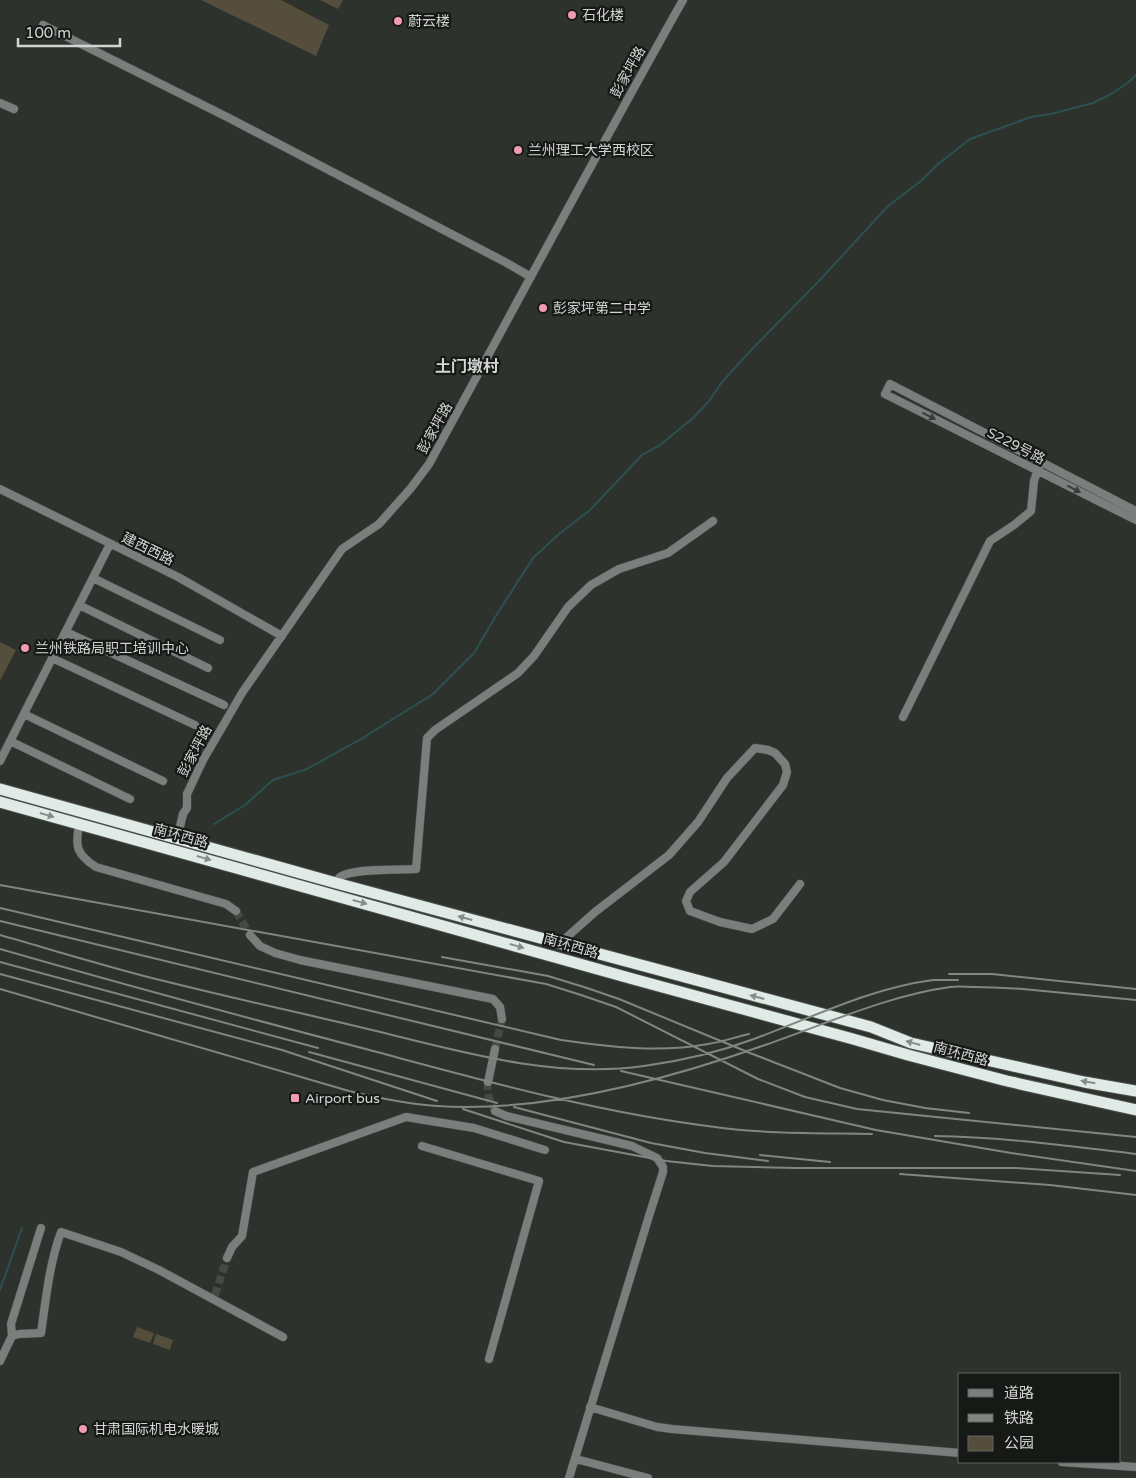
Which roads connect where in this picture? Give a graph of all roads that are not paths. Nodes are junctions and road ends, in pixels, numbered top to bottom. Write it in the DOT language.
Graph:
graph roads {
  1 [pos="683,0"];
  2 [pos="42,25"];
  3 [pos="0,102"];
  4 [pos="14,109"];
  5 [pos="531,277"];
  6 [pos="1040,462"];
  7 [pos="1038,471"];
  8 [pos="0,489"];
  9 [pos="1136,512"];
  10 [pos="1136,520"];
  11 [pos="713,521"];
  12 [pos="110,544"];
  13 [pos="93,578"];
  14 [pos="79,605"];
  15 [pos="66,632"];
  16 [pos="282,636"];
  17 [pos="220,640"];
  18 [pos="52,658"];
  19 [pos="208,668"];
  20 [pos="224,705"];
  21 [pos="24,714"];
  22 [pos="903,717"];
  23 [pos="195,725"];
  24 [pos="10,741"];
  25 [pos="0,761"];
  26 [pos="163,781"];
  27 [pos="0,789"];
  28 [pos="130,799"];
  29 [pos="0,802"];
  30 [pos="79,824"];
  31 [pos="177,839"];
  32 [pos="336,883"];
  33 [pos="800,884"];
  34 [pos="236,911"];
  35 [pos="250,935"];
  36 [pos="558,944"];
  37 [pos="502,1019"];
  38 [pos="495,1048"];
  39 [pos="488,1082"];
  40 [pos="1136,1091"];
  41 [pos="1136,1110"];
  42 [pos="495,1111"];
  43 [pos="422,1146"];
  44 [pos="545,1150"];
  45 [pos="41,1228"];
  46 [pos="227,1258"];
  47 [pos="12,1336"];
  48 [pos="283,1337"];
  49 [pos="489,1359"];
  50 [pos="0,1361"];
  51 [pos="590,1407"];
  52 [pos="958,1454"];
  53 [pos="576,1459"];
  54 [pos="1077,1463"];
  55 [pos="1136,1467"];
  56 [pos="569,1478"];
  57 [pos="644,1478"];
  1 -- 5 [label="street, 彭家坪路"];
  2 -- 5 [label="street"];
  3 -- 4 [label="street"];
  5 -- 16 [label="street, 彭家坪路"];
  6 -- 7 [label="street"];
  6 -- 7 [label="street, S229号路, one-way"];
  6 -- 9 [label="street, S229号路"];
  7 -- 10 [label="street, S229号路, one-way"];
  7 -- 22 [label="street"];
  8 -- 12 [label="street, 建西西路"];
  11 -- 32 [label="street"];
  12 -- 13 [label="street"];
  12 -- 16 [label="street, 建西西路"];
  13 -- 14 [label="street"];
  13 -- 17 [label="street"];
  14 -- 15 [label="street"];
  14 -- 19 [label="street"];
  15 -- 18 [label="street"];
  15 -- 20 [label="street"];
  16 -- 31 [label="street, 彭家坪路"];
  18 -- 21 [label="street"];
  18 -- 23 [label="street"];
  21 -- 24 [label="street"];
  21 -- 26 [label="street"];
  24 -- 25 [label="street"];
  24 -- 28 [label="street"];
  27 -- 31 [label="highway, 南环西路"];
  29 -- 30 [label="highway, 南环西路, one-way"];
  30 -- 34 [label="street"];
  30 -- 41 [label="highway, 南环西路, one-way"];
  31 -- 32 [label="highway, 南环西路"];
  36 -- 32 [label="highway, 南环西路, one-way"];
  33 -- 36 [label="street"];
  35 -- 37 [label="street"];
  40 -- 36 [label="highway, 南环西路, one-way"];
  38 -- 39 [label="street"];
  42 -- 51 [label="street"];
  43 -- 49 [label="street"];
  44 -- 46 [label="street"];
  45 -- 47 [label="street"];
  47 -- 48 [label="street"];
  47 -- 50 [label="street"];
  51 -- 52 [label="street"];
  51 -- 53 [label="street"];
  53 -- 56 [label="street"];
  53 -- 57 [label="street"];
  54 -- 55 [label="street"];
}
